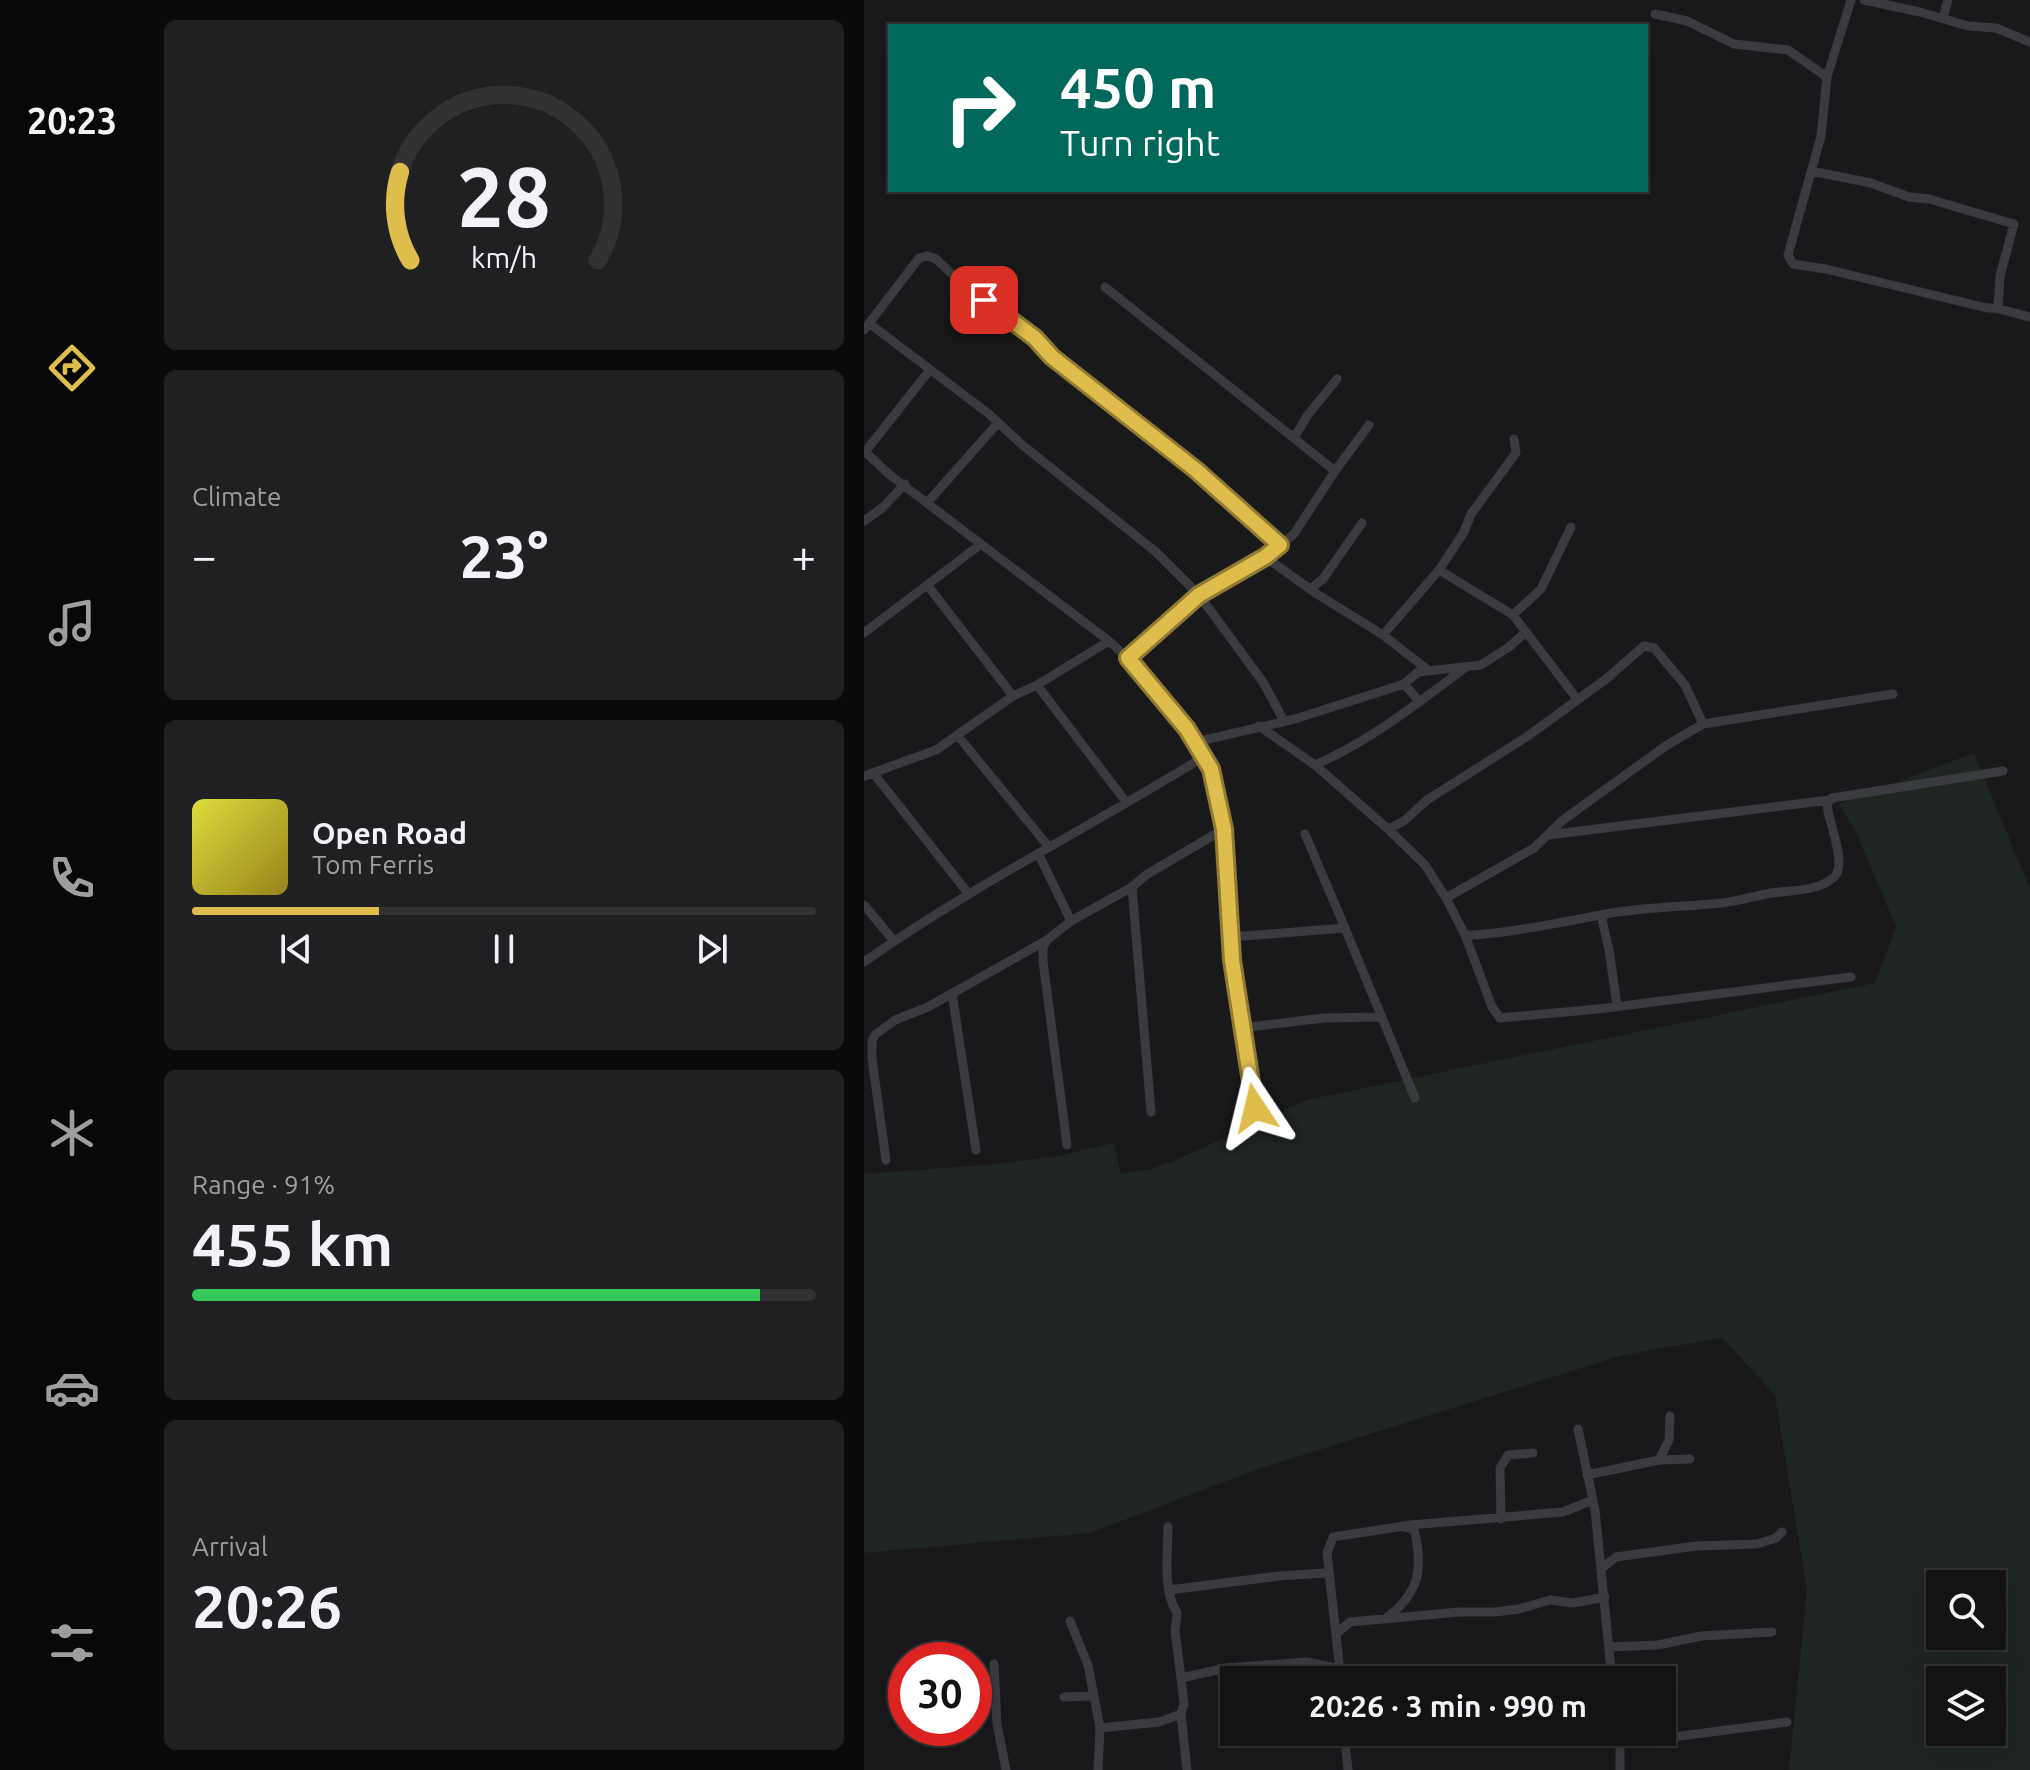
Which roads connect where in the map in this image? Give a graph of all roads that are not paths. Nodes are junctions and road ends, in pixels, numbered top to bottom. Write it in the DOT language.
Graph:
graph roads {
  1 [pos="1948,0"];
  2 [pos="1856,1"];
  3 [pos="1655,14"];
  4 [pos="1943,18"];
  5 [pos="2027,37"];
  6 [pos="1827,77"];
  7 [pos="1811,171"];
  8 [pos="1105,287"];
  9 [pos="1998,307"];
  10 [pos="2030,317"];
  11 [pos="867,327"];
  12 [pos="929,371"];
  13 [pos="1337,379"];
  14 [pos="997,424"];
  15 [pos="1369,425"];
  16 [pos="1294,438"];
  17 [pos="1514,439"];
  18 [pos="864,451"];
  19 [pos="1335,471"];
  20 [pos="905,484"];
  21 [pos="927,503"];
  22 [pos="864,521"];
  23 [pos="1362,523"];
  24 [pos="1571,527"];
  25 [pos="981,544"];
  26 [pos="1280,545"];
  27 [pos="1265,557"];
  28 [pos="1439,570"];
  29 [pos="928,586"];
  30 [pos="1310,589"];
  31 [pos="1199,595"];
  32 [pos="1513,615"];
  33 [pos="864,633"];
  34 [pos="1525,633"];
  35 [pos="1383,635"];
  36 [pos="1109,641"];
  37 [pos="1128,658"];
  38 [pos="1466,667"];
  39 [pos="1428,670"];
  40 [pos="1404,684"];
  41 [pos="1037,685"];
  42 [pos="1893,694"];
  43 [pos="1013,696"];
  44 [pos="1577,699"];
  45 [pos="1420,702"];
  46 [pos="1284,721"];
  47 [pos="1703,724"];
  48 [pos="1259,726"];
  49 [pos="958,736"];
  50 [pos="1196,742"];
  51 [pos="1205,756"];
  52 [pos="1315,765"];
  53 [pos="2003,771"];
  54 [pos="869,775"];
  55 [pos="1829,800"];
  56 [pos="1126,802"];
  57 [pos="1224,829"];
  58 [pos="1388,829"];
  59 [pos="1305,834"];
  60 [pos="1548,835"];
  61 [pos="1048,846"];
  62 [pos="1038,853"];
  63 [pos="1132,887"];
  64 [pos="968,893"];
  65 [pos="1446,898"];
  66 [pos="864,905"];
  67 [pos="1601,915"];
  68 [pos="1071,921"];
  69 [pos="1345,928"];
  70 [pos="1465,935"];
  71 [pos="1231,937"];
  72 [pos="1047,940"];
  73 [pos="894,941"];
  74 [pos="864,962"];
  75 [pos="1851,977"];
  76 [pos="952,993"];
  77 [pos="1617,1005"];
  78 [pos="1381,1017"];
  79 [pos="1241,1028"];
  80 [pos="1415,1098"];
  81 [pos="1255,1108"];
  82 [pos="1151,1112"];
  83 [pos="1067,1145"];
  84 [pos="976,1150"];
  85 [pos="886,1160"];
  86 [pos="1670,1416"];
  87 [pos="1578,1429"];
  88 [pos="1533,1453"];
  89 [pos="1690,1459"];
  90 [pos="1659,1460"];
  91 [pos="1587,1475"];
  92 [pos="1593,1500"];
  93 [pos="1501,1519"];
  94 [pos="1168,1527"];
  95 [pos="1403,1527"];
  96 [pos="1782,1532"];
  97 [pos="1602,1568"];
  98 [pos="1325,1573"];
  99 [pos="1169,1590"];
  100 [pos="1605,1597"];
  101 [pos="1385,1619"];
  102 [pos="1070,1621"];
  103 [pos="1772,1632"];
  104 [pos="1337,1633"];
  105 [pos="1610,1647"];
  106 [pos="994,1664"];
  107 [pos="1253,1666"];
  108 [pos="1317,1666"];
  109 [pos="1339,1666"];
  110 [pos="1611,1666"];
  111 [pos="1220,1669"];
  112 [pos="1181,1678"];
  113 [pos="1094,1696"];
  114 [pos="1064,1697"];
  115 [pos="1181,1714"];
  116 [pos="1787,1722"];
  117 [pos="1100,1728"];
  118 [pos="1676,1737"];
  119 [pos="1345,1746"];
  120 [pos="1620,1746"];
  121 [pos="1006,1770"];
  122 [pos="1098,1770"];
  123 [pos="1187,1770"];
  124 [pos="1348,1770"];
  125 [pos="1620,1770"];
  1 -- 4 [label="street"];
  2 -- 4 [label="street"];
  2 -- 6 [label="street"];
  3 -- 6 [label="street"];
  4 -- 5 [label="street"];
  6 -- 7 [label="street"];
  7 -- 9 [label="street"];
  7 -- 9 [label="street"];
  8 -- 16 [label="street"];
  9 -- 10 [label="street"];
  11 -- 12 [label="street"];
  11 -- 26 [label="street"];
  12 -- 14 [label="street"];
  12 -- 18 [label="street"];
  13 -- 16 [label="street"];
  14 -- 21 [label="street"];
  14 -- 31 [label="street"];
  15 -- 19 [label="street"];
  16 -- 19 [label="street"];
  17 -- 28 [label="street"];
  18 -- 20 [label="street"];
  19 -- 26 [label="street"];
  20 -- 21 [label="street"];
  20 -- 22 [label="street"];
  21 -- 25 [label="street"];
  23 -- 30 [label="street"];
  24 -- 32 [label="street"];
  25 -- 29 [label="street"];
  25 -- 36 [label="street"];
  26 -- 27 [label="street"];
  27 -- 30 [label="street"];
  27 -- 31 [label="street"];
  28 -- 32 [label="street"];
  28 -- 35 [label="street"];
  29 -- 33 [label="street"];
  29 -- 43 [label="street"];
  30 -- 35 [label="street"];
  31 -- 37 [label="street"];
  31 -- 46 [label="street"];
  32 -- 34 [label="street"];
  34 -- 38 [label="street"];
  34 -- 44 [label="street"];
  35 -- 39 [label="street"];
  36 -- 37 [label="street"];
  36 -- 41 [label="street"];
  37 -- 50 [label="street"];
  38 -- 39 [label="street"];
  38 -- 45 [label="street"];
  39 -- 40 [label="street"];
  40 -- 45 [label="street"];
  40 -- 46 [label="street"];
  41 -- 43 [label="street"];
  41 -- 56 [label="street"];
  42 -- 47 [label="street"];
  43 -- 49 [label="street"];
  44 -- 47 [label="street"];
  44 -- 58 [label="street"];
  45 -- 52 [label="street"];
  46 -- 48 [label="street"];
  47 -- 60 [label="street"];
  48 -- 50 [label="street"];
  48 -- 52 [label="street"];
  49 -- 54 [label="street"];
  49 -- 61 [label="street"];
  50 -- 51 [label="street"];
  51 -- 56 [label="street"];
  51 -- 57 [label="street"];
  52 -- 58 [label="street"];
  53 -- 55 [label="street"];
  54 -- 64 [label="street"];
  55 -- 60 [label="street"];
  55 -- 67 [label="street"];
  56 -- 61 [label="street"];
  57 -- 63 [label="street"];
  57 -- 71 [label="street"];
  58 -- 65 [label="street"];
  59 -- 69 [label="street"];
  60 -- 65 [label="street"];
  61 -- 62 [label="street"];
  62 -- 64 [label="street"];
  62 -- 68 [label="street"];
  63 -- 68 [label="street"];
  63 -- 82 [label="street"];
  64 -- 73 [label="street"];
  65 -- 70 [label="street"];
  66 -- 73 [label="street"];
  67 -- 70 [label="street"];
  67 -- 77 [label="street"];
  68 -- 72 [label="street"];
  69 -- 71 [label="street"];
  69 -- 78 [label="street"];
  70 -- 77 [label="street"];
  71 -- 79 [label="street"];
  72 -- 76 [label="street"];
  72 -- 83 [label="street"];
  73 -- 74 [label="street"];
  75 -- 77 [label="street"];
  76 -- 84 [label="street"];
  76 -- 85 [label="street"];
  78 -- 79 [label="street"];
  78 -- 80 [label="street"];
  79 -- 81 [label="street"];
  86 -- 90 [label="street"];
  87 -- 91 [label="street"];
  88 -- 93 [label="street"];
  89 -- 90 [label="street"];
  90 -- 91 [label="street"];
  91 -- 92 [label="street"];
  92 -- 93 [label="street"];
  92 -- 97 [label="street"];
  93 -- 95 [label="street"];
  94 -- 99 [label="street"];
  95 -- 101 [label="street"];
  95 -- 104 [label="street"];
  96 -- 97 [label="street"];
  97 -- 100 [label="street"];
  98 -- 99 [label="street"];
  99 -- 112 [label="street"];
  100 -- 101 [label="street"];
  100 -- 105 [label="street"];
  101 -- 104 [label="street"];
  102 -- 113 [label="street"];
  103 -- 105 [label="street"];
  104 -- 109 [label="street"];
  105 -- 110 [label="street"];
  106 -- 121 [label="street"];
  107 -- 108 [label="street"];
  111 -- 112 [label="street"];
  112 -- 115 [label="street"];
  113 -- 114 [label="street"];
  113 -- 117 [label="street"];
  115 -- 117 [label="street"];
  115 -- 123 [label="street"];
  116 -- 118 [label="street"];
  117 -- 122 [label="street"];
  119 -- 124 [label="street"];
  120 -- 125 [label="street"];
}
